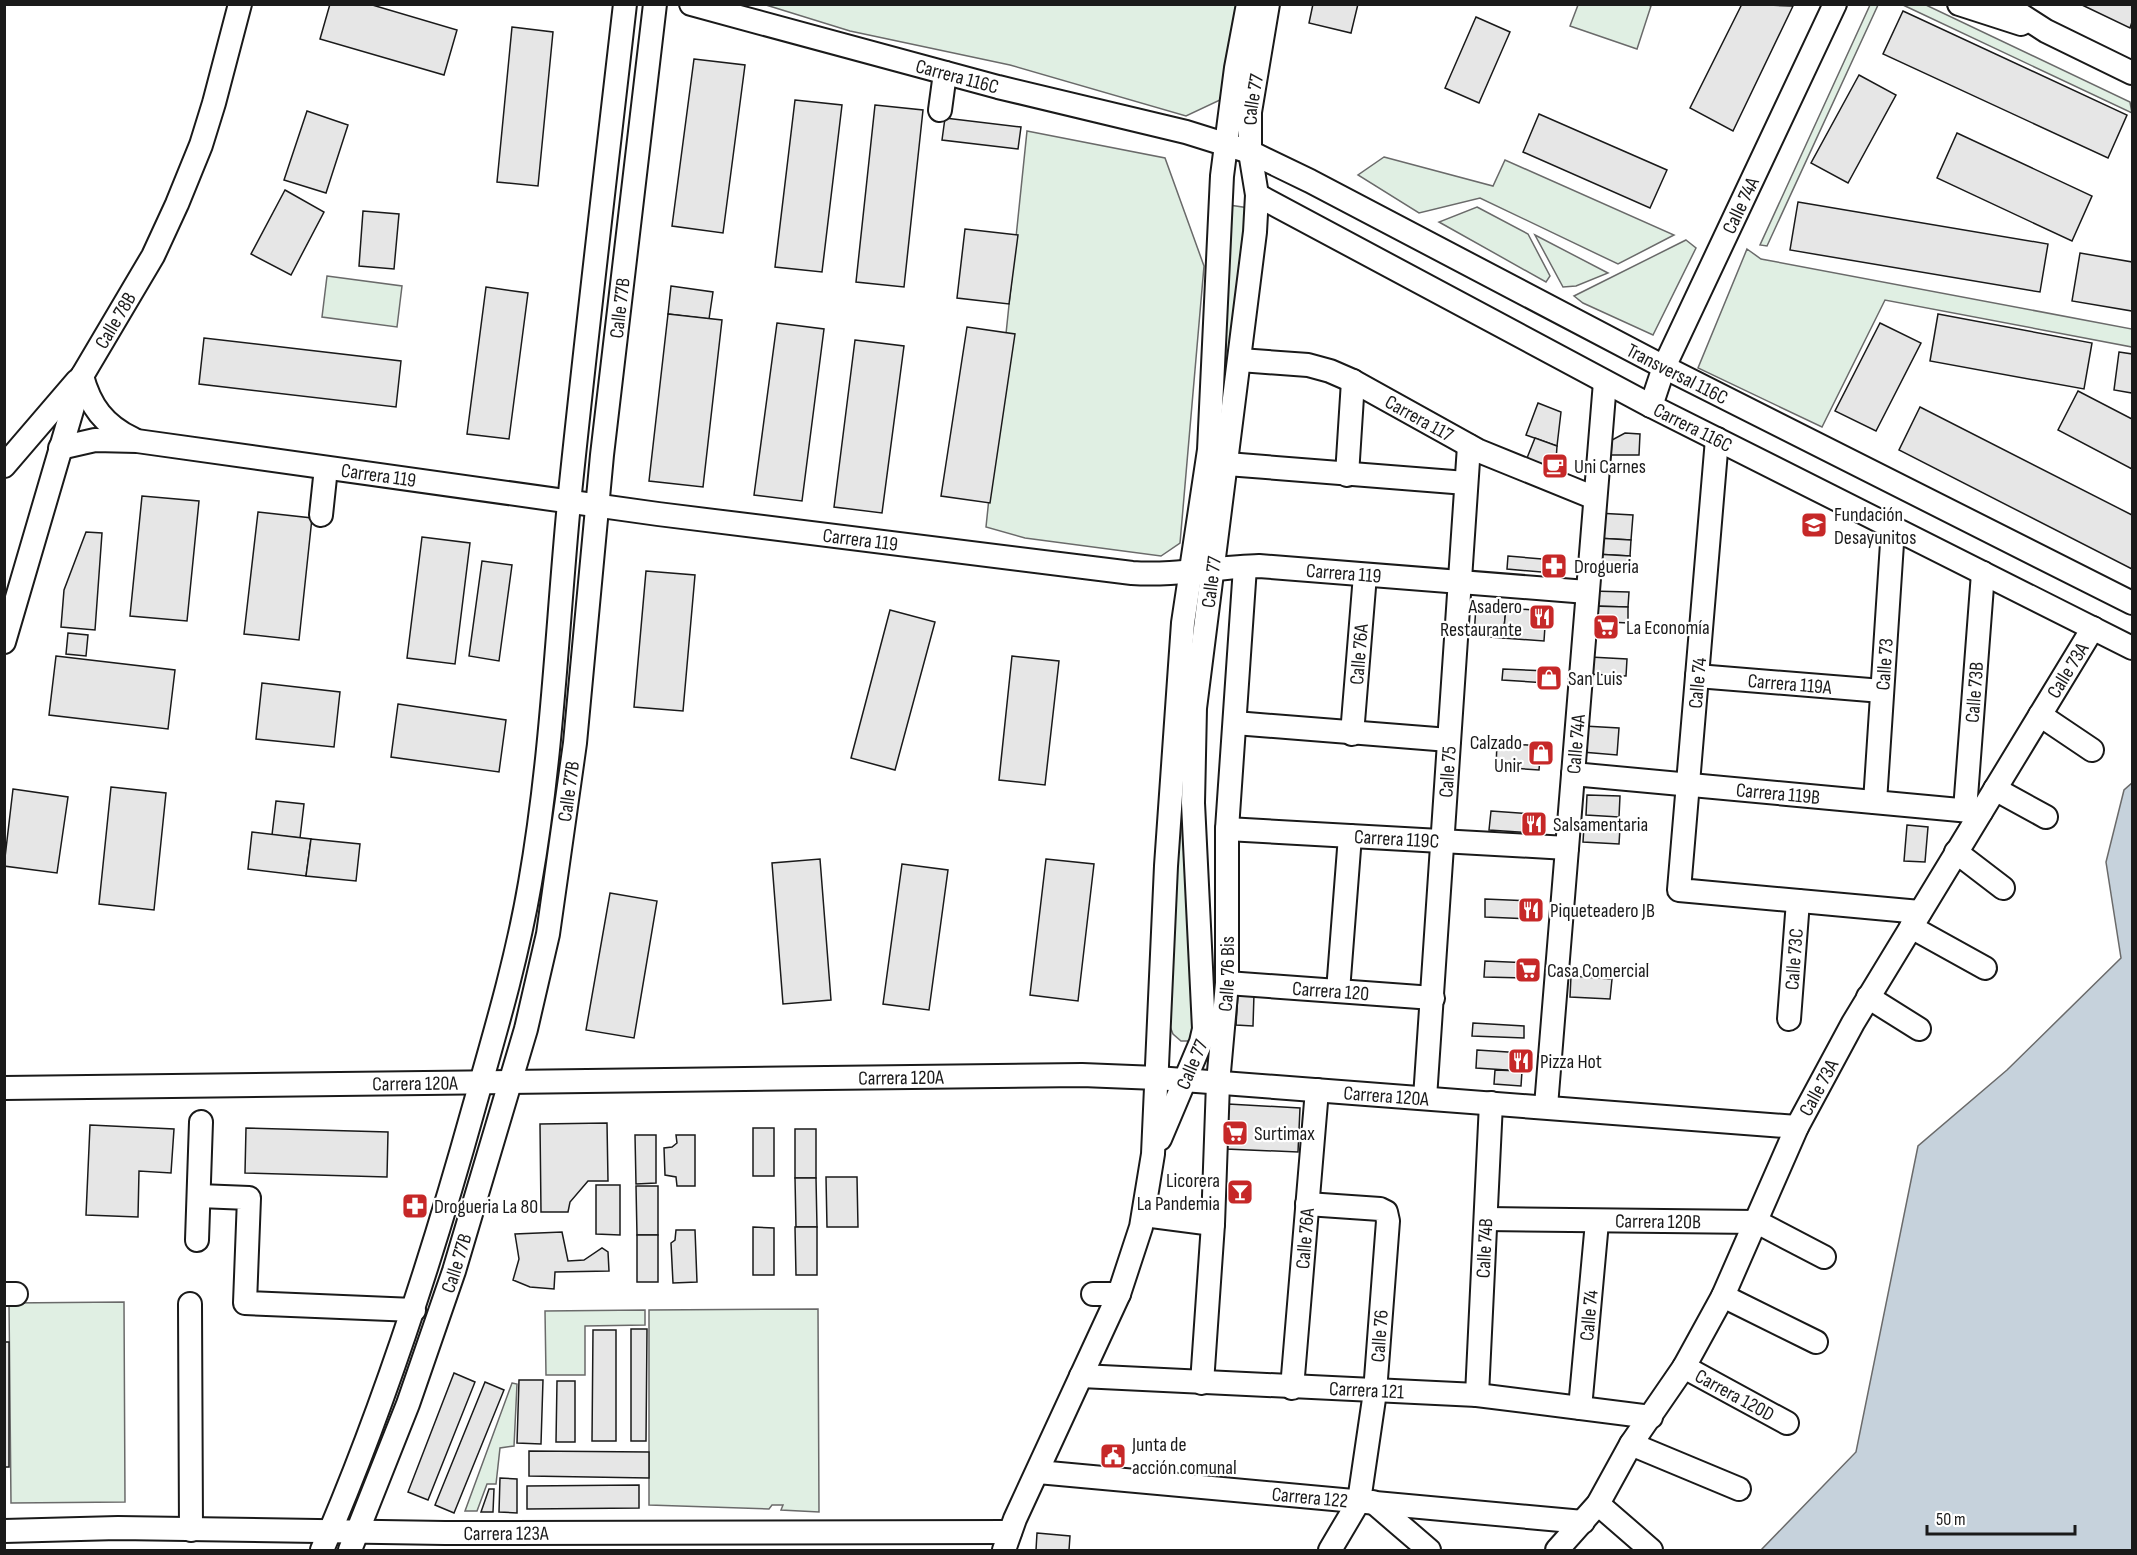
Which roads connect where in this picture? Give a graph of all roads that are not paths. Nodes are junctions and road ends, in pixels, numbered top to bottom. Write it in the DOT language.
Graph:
graph roads {
  1 [pos="240,4"];
  2 [pos="626,4"];
  3 [pos="655,4"];
  4 [pos="691,4"];
  5 [pos="1248,4"];
  6 [pos="1268,4"];
  7 [pos="1835,4"];
  8 [pos="1959,4"];
  9 [pos="2004,4"];
  10 [pos="2046,31"];
  11 [pos="945,73"];
  12 [pos="2133,73"];
  13 [pos="940,110"];
  14 [pos="1225,145"];
  15 [pos="1250,152"];
  16 [pos="1257,195"];
  17 [pos="1240,360"];
  18 [pos="1664,367"];
  19 [pos="82,376"];
  20 [pos="1353,381"];
  21 [pos="1605,382"];
  22 [pos="1651,406"];
  23 [pos="1717,439"];
  24 [pos="137,441"];
  25 [pos="1469,446"];
  26 [pos="60,448"];
  27 [pos="1227,464"];
  28 [pos="4,466"];
  29 [pos="326,468"];
  30 [pos="1347,475"];
  31 [pos="1466,483"];
  32 [pos="1595,498"];
  33 [pos="569,502"];
  34 [pos="597,506"];
  35 [pos="321,515"];
  36 [pos="1893,528"];
  37 [pos="1245,567"];
  38 [pos="1213,568"];
  39 [pos="1190,571"];
  40 [pos="1983,573"];
  41 [pos="1365,575"];
  42 [pos="1459,582"];
  43 [pos="1587,592"];
  44 [pos="2133,603"];
  45 [pos="2093,628"];
  46 [pos="4,642"];
  47 [pos="2133,648"];
  48 [pos="1697,676"];
  49 [pos="1882,691"];
  50 [pos="2040,715"];
  51 [pos="1235,723"];
  52 [pos="1352,734"];
  53 [pos="1449,741"];
  54 [pos="2092,750"];
  55 [pos="1573,774"];
  56 [pos="1688,784"];
  57 [pos="1995,789"];
  58 [pos="1875,802"];
  59 [pos="1194,803"];
  60 [pos="1228,806"];
  61 [pos="1973,811"];
  62 [pos="2046,817"];
  63 [pos="1227,829"];
  64 [pos="1350,836"];
  65 [pos="1442,840"];
  66 [pos="1567,848"];
  67 [pos="1956,852"];
  68 [pos="2003,888"];
  69 [pos="1798,901"];
  70 [pos="1916,919"];
  71 [pos="1202,948"];
  72 [pos="1228,951"];
  73 [pos="1984,968"];
  74 [pos="1227,983"];
  75 [pos="1338,991"];
  76 [pos="1433,998"];
  77 [pos="1868,998"];
  78 [pos="1789,1019"];
  79 [pos="1919,1029"];
  80 [pos="1157,1078"];
  81 [pos="1184,1080"];
  82 [pos="481,1081"];
  83 [pos="510,1081"];
  84 [pos="1218,1083"];
  85 [pos="4,1088"];
  86 [pos="1317,1090"];
  87 [pos="1425,1098"];
  88 [pos="1491,1103"];
  89 [pos="1546,1107"];
  90 [pos="201,1122"];
  91 [pos="1797,1127"];
  92 [pos="1153,1154"];
  93 [pos="199,1196"];
  94 [pos="1307,1204"];
  95 [pos="1144,1215"];
  96 [pos="1485,1219"];
  97 [pos="1597,1222"];
  98 [pos="1757,1222"];
  99 [pos="1213,1224"];
  100 [pos="197,1240"];
  101 [pos="1824,1257"];
  102 [pos="1093,1294"];
  103 [pos="1119,1294"];
  104 [pos="1723,1296"];
  105 [pos="190,1304"];
  106 [pos="414,1310"];
  107 [pos="1816,1342"];
  108 [pos="1684,1367"];
  109 [pos="1081,1376"];
  110 [pos="1202,1383"];
  111 [pos="1292,1388"];
  112 [pos="1375,1392"];
  113 [pos="1478,1395"];
  114 [pos="1580,1408"];
  115 [pos="1651,1417"];
  116 [pos="1787,1423"];
  117 [pos="1632,1444"];
  118 [pos="1038,1472"];
  119 [pos="1739,1489"];
  120 [pos="1366,1502"];
  121 [pos="1598,1504"];
  122 [pos="1582,1522"];
  123 [pos="191,1530"];
  124 [pos="4,1531"];
  125 [pos="326,1541"];
  126 [pos="353,1541"];
  127 [pos="1007,1541"];
  128 [pos="1338,1547"];
  129 [pos="1429,1551"];
  130 [pos="1557,1551"];
  131 [pos="1651,1551"];
  1 -- 19 [label="street, Calle 78B"];
  2 -- 33 [label="street, Calle 77B"];
  3 -- 34 [label="street, Calle 77B"];
  4 -- 11 [label="street, Carrera 116C"];
  5 -- 14 [label="street, Calle 77"];
  6 -- 15 [label="street, Calle 77"];
  7 -- 18 [label="street, Calle 74A"];
  8 -- 10 [label="street"];
  9 -- 10 [label="street"];
  10 -- 12 [label="street"];
  11 -- 13 [label="street"];
  11 -- 14 [label="street, Carrera 116C"];
  14 -- 15 [label="street, Transversal 116C"];
  14 -- 39 [label="street, Calle 77"];
  15 -- 16 [label="street, Calle 77"];
  15 -- 18 [label="street, Transversal 116C"];
  16 -- 17 [label="street, Calle 77"];
  16 -- 21 [label="street, Carrera 116C"];
  17 -- 20 [label="street, Carrera 117"];
  17 -- 27 [label="street, Calle 77"];
  18 -- 22 [label="street, Calle 74A"];
  18 -- 44 [label="street, Transversal 116C"];
  19 -- 24 [label="street, Carrera 119"];
  19 -- 26 [label="street, Calle 78B"];
  19 -- 28 [label="street"];
  20 -- 25 [label="street, Carrera 117"];
  20 -- 30 [label="street"];
  21 -- 22 [label="street, Carrera 116C"];
  21 -- 32 [label="street, Calle 74A"];
  22 -- 23 [label="street, Carrera 116C"];
  23 -- 36 [label="street, Carrera 116C"];
  23 -- 48 [label="street, Calle 74"];
  24 -- 26 [label="street, Carrera 119"];
  24 -- 29 [label="street, Carrera 119"];
  25 -- 31 [label="street, Calle 75"];
  25 -- 32 [label="street, Carrera 117"];
  26 -- 46 [label="street, Calle 78B"];
  27 -- 30 [label="street"];
  27 -- 38 [label="street, Calle 77"];
  29 -- 33 [label="street, Carrera 119"];
  29 -- 35 [label="street"];
  30 -- 31 [label="street"];
  31 -- 42 [label="street, Calle 75"];
  32 -- 43 [label="street, Calle 74A"];
  33 -- 34 [label="street, Carrera 119"];
  33 -- 82 [label="street, Calle 77B"];
  34 -- 39 [label="street, Carrera 119"];
  34 -- 83 [label="street, Calle 77B"];
  36 -- 40 [label="street, Carrera 116C"];
  36 -- 49 [label="street, Calle 73"];
  37 -- 38 [label="street, Carrera 119"];
  37 -- 41 [label="street, Carrera 119"];
  37 -- 51 [label="street, Calle 76 Bis"];
  38 -- 39 [label="street, Carrera 119"];
  38 -- 59 [label="street, Calle 77"];
  39 -- 80 [label="street, Calle 77"];
  40 -- 45 [label="street, Carrera 116C"];
  40 -- 61 [label="street, Calle 73B"];
  41 -- 42 [label="street, Carrera 119"];
  41 -- 52 [label="street, Calle 76A"];
  42 -- 43 [label="street, Carrera 119"];
  42 -- 53 [label="street, Calle 75"];
  43 -- 55 [label="street, Calle 74A"];
  45 -- 47 [label="street, Carrera 116C"];
  45 -- 50 [label="street, Calle 73A"];
  48 -- 49 [label="street, Carrera 119A"];
  48 -- 56 [label="street, Calle 74"];
  49 -- 58 [label="street, Calle 73"];
  50 -- 54 [label="street"];
  50 -- 57 [label="street, Calle 73A"];
  51 -- 52 [label="street"];
  51 -- 60 [label="street, Calle 76 Bis"];
  52 -- 53 [label="street"];
  53 -- 65 [label="street, Calle 75"];
  55 -- 56 [label="street, Carrera 119B"];
  55 -- 66 [label="street, Calle 74A"];
  56 -- 58 [label="street, Carrera 119B"];
  56 -- 69 [label="street, Calle 74"];
  57 -- 61 [label="street, Calle 73A"];
  57 -- 62 [label="street"];
  58 -- 61 [label="street, Carrera 119B"];
  59 -- 60 [label="street"];
  59 -- 71 [label="street, Calle 77"];
  60 -- 63 [label="street, Calle 76 Bis"];
  61 -- 67 [label="street, Calle 73A"];
  63 -- 64 [label="street, Carrera 119C"];
  63 -- 72 [label="street, Calle 76 Bis"];
  64 -- 65 [label="street, Carrera 119C"];
  64 -- 75 [label="street"];
  65 -- 66 [label="street, Carrera 119C"];
  65 -- 76 [label="street, Calle 75"];
  66 -- 89 [label="street, Calle 74A"];
  67 -- 68 [label="street"];
  67 -- 70 [label="street, Calle 73A"];
  69 -- 70 [label="street"];
  69 -- 78 [label="street, Calle 73C"];
  70 -- 73 [label="street"];
  70 -- 77 [label="street, Calle 73A"];
  71 -- 72 [label="street"];
  71 -- 81 [label="street, Calle 77"];
  72 -- 74 [label="street, Calle 76 Bis"];
  74 -- 75 [label="street, Carrera 120"];
  74 -- 84 [label="street, Calle 76 Bis"];
  75 -- 76 [label="street, Carrera 120"];
  76 -- 87 [label="street, Calle 75"];
  77 -- 79 [label="street"];
  77 -- 91 [label="street, Calle 73A"];
  80 -- 81 [label="street, Carrera 120A"];
  80 -- 83 [label="street, Carrera 120A"];
  80 -- 92 [label="street, Calle 77"];
  81 -- 84 [label="street, Carrera 120A"];
  81 -- 92 [label="street, Calle 77"];
  82 -- 83 [label="street, Carrera 120A"];
  82 -- 85 [label="street, Carrera 120A"];
  82 -- 106 [label="street, Calle 77B"];
  83 -- 126 [label="street, Calle 77B"];
  84 -- 86 [label="street, Carrera 120A"];
  84 -- 99 [label="street, Calle 76 Bis"];
  86 -- 87 [label="street, Carrera 120A"];
  86 -- 94 [label="street, Calle 76A"];
  87 -- 88 [label="street, Carrera 120A"];
  88 -- 89 [label="street, Carrera 120A"];
  88 -- 96 [label="street, Calle 74B"];
  89 -- 91 [label="street, Carrera 120A"];
  90 -- 93 [label="street"];
  91 -- 98 [label="street, Calle 73A"];
  92 -- 95 [label="street, Calle 77"];
  93 -- 100 [label="street"];
  93 -- 106 [label="street"];
  94 -- 111 [label="street, Calle 76A"];
  94 -- 112 [label="street, Calle 76"];
  95 -- 99 [label="street"];
  95 -- 103 [label="street, Calle 77"];
  96 -- 97 [label="street, Carrera 120B"];
  96 -- 113 [label="street, Calle 74B"];
  97 -- 98 [label="street, Carrera 120B"];
  97 -- 114 [label="street, Calle 74"];
  98 -- 101 [label="street, Carrera 120B"];
  98 -- 104 [label="street, Calle 73A"];
  99 -- 110 [label="street, Calle 76 Bis"];
  102 -- 103 [label="street"];
  103 -- 109 [label="street, Calle 77"];
  104 -- 107 [label="street"];
  104 -- 108 [label="street, Calle 73A"];
  105 -- 123 [label="street"];
  106 -- 125 [label="street, Calle 77B"];
  108 -- 115 [label="street, Calle 73A"];
  108 -- 116 [label="street, Carrera 120D"];
  109 -- 110 [label="street, Carrera 121"];
  109 -- 118 [label="street, Calle 77"];
  110 -- 111 [label="street, Carrera 121"];
  111 -- 112 [label="street, Carrera 121"];
  112 -- 113 [label="street, Carrera 121"];
  112 -- 120 [label="street, Calle 76"];
  113 -- 114 [label="street, Carrera 121"];
  114 -- 115 [label="street, Carrera 121"];
  115 -- 117 [label="street, Calle 73A"];
  117 -- 119 [label="street"];
  117 -- 121 [label="street, Calle 73A"];
  118 -- 120 [label="street, Carrera 122"];
  118 -- 127 [label="street, Calle 77"];
  120 -- 122 [label="street, Carrera 122"];
  120 -- 128 [label="street, Calle 76"];
  120 -- 129 [label="street"];
  121 -- 122 [label="street, Calle 73A"];
  121 -- 131 [label="street"];
  122 -- 130 [label="street, Calle 73A"];
  123 -- 124 [label="street, Carrera 123A"];
  123 -- 125 [label="street, Carrera 123A"];
  125 -- 126 [label="street, Carrera 123A"];
  126 -- 127 [label="street, Carrera 123A"];
}
